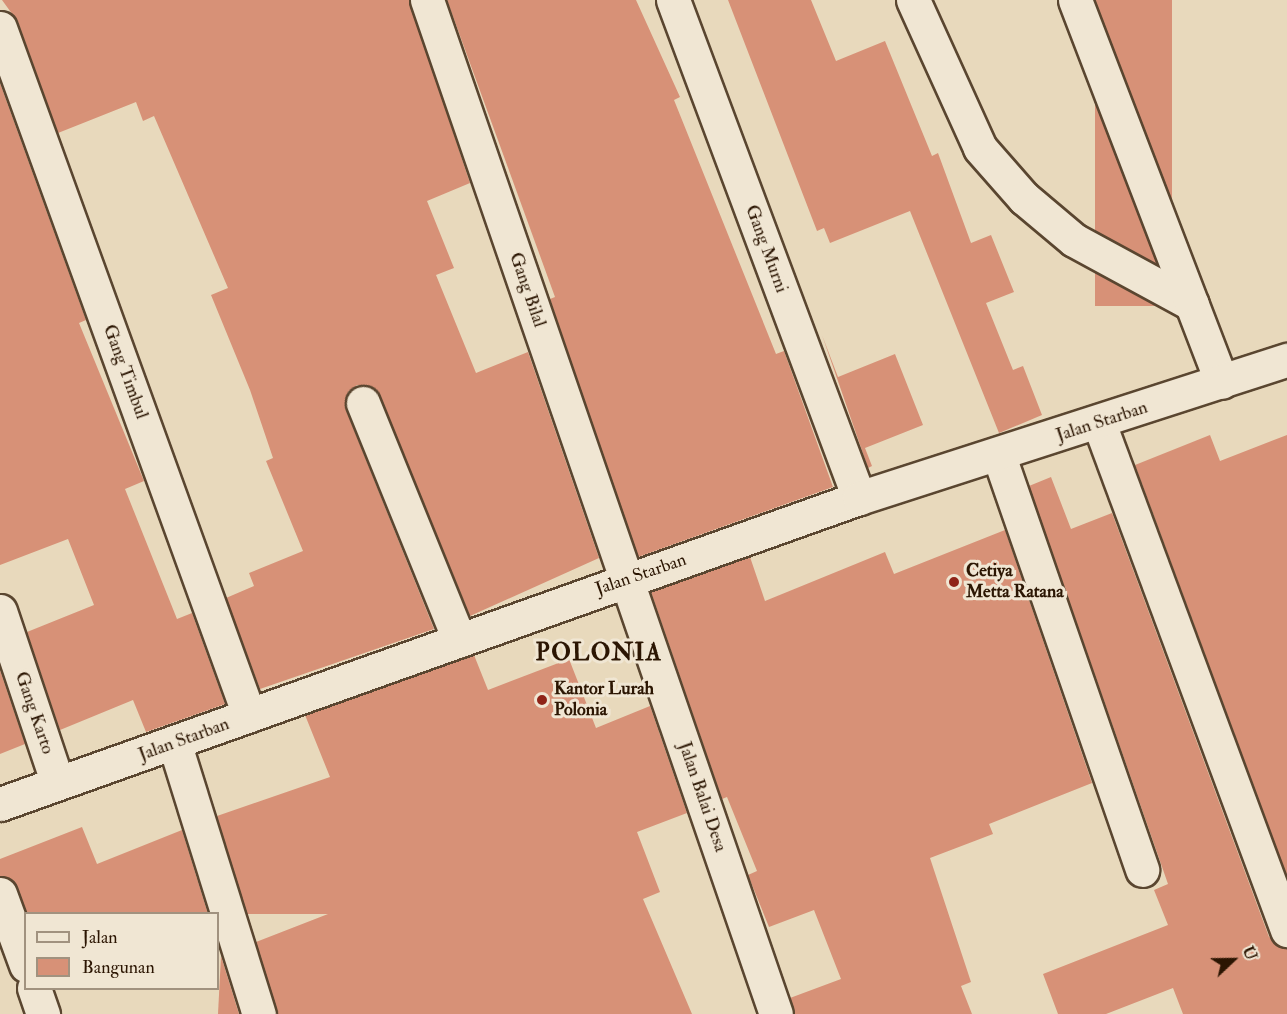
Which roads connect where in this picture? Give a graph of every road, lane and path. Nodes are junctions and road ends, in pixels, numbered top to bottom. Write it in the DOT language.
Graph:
graph roads {
  1 [pos="427,0"];
  2 [pos="673,0"];
  3 [pos="913,0"];
  4 [pos="1075,0"];
  5 [pos="0,28"];
  6 [pos="1192,304"];
  7 [pos="1287,360"];
  8 [pos="1222,382"];
  9 [pos="363,403"];
  10 [pos="1099,423"];
  11 [pos="999,456"];
  12 [pos="858,498"];
  13 [pos="628,580"];
  14 [pos="0,611"];
  15 [pos="459,640"];
  16 [pos="249,715"];
  17 [pos="175,745"];
  18 [pos="57,782"];
  19 [pos="0,804"];
  20 [pos="1143,870"];
  21 [pos="0,894"];
  22 [pos="1287,930"];
  23 [pos="24,959"];
  24 [pos="35,990"];
  25 [pos="43,1014"];
  26 [pos="259,1014"];
  27 [pos="776,1014"];
  1 -- 13 [label="street, Gang Bilal"];
  2 -- 12 [label="street, Gang Murni"];
  3 -- 6 [label="street"];
  4 -- 6 [label="street"];
  5 -- 16 [label="street, Gang Timbul"];
  6 -- 8 [label="street"];
  7 -- 8 [label="street, Jalan Starban"];
  8 -- 10 [label="street, Jalan Starban"];
  9 -- 15 [label="street"];
  10 -- 11 [label="street, Jalan Starban"];
  10 -- 22 [label="street"];
  11 -- 12 [label="street, Jalan Starban"];
  11 -- 20 [label="street"];
  12 -- 13 [label="street, Jalan Starban"];
  13 -- 15 [label="street, Jalan Starban"];
  13 -- 27 [label="street, Jalan Balai Desa"];
  14 -- 18 [label="street, Gang Karto"];
  15 -- 16 [label="street, Jalan Starban"];
  16 -- 17 [label="street, Jalan Starban"];
  17 -- 18 [label="street, Jalan Starban"];
  17 -- 26 [label="street"];
  18 -- 19 [label="street, Jalan Starban"];
  21 -- 23 [label="street"];
  24 -- 25 [label="street"];
}
